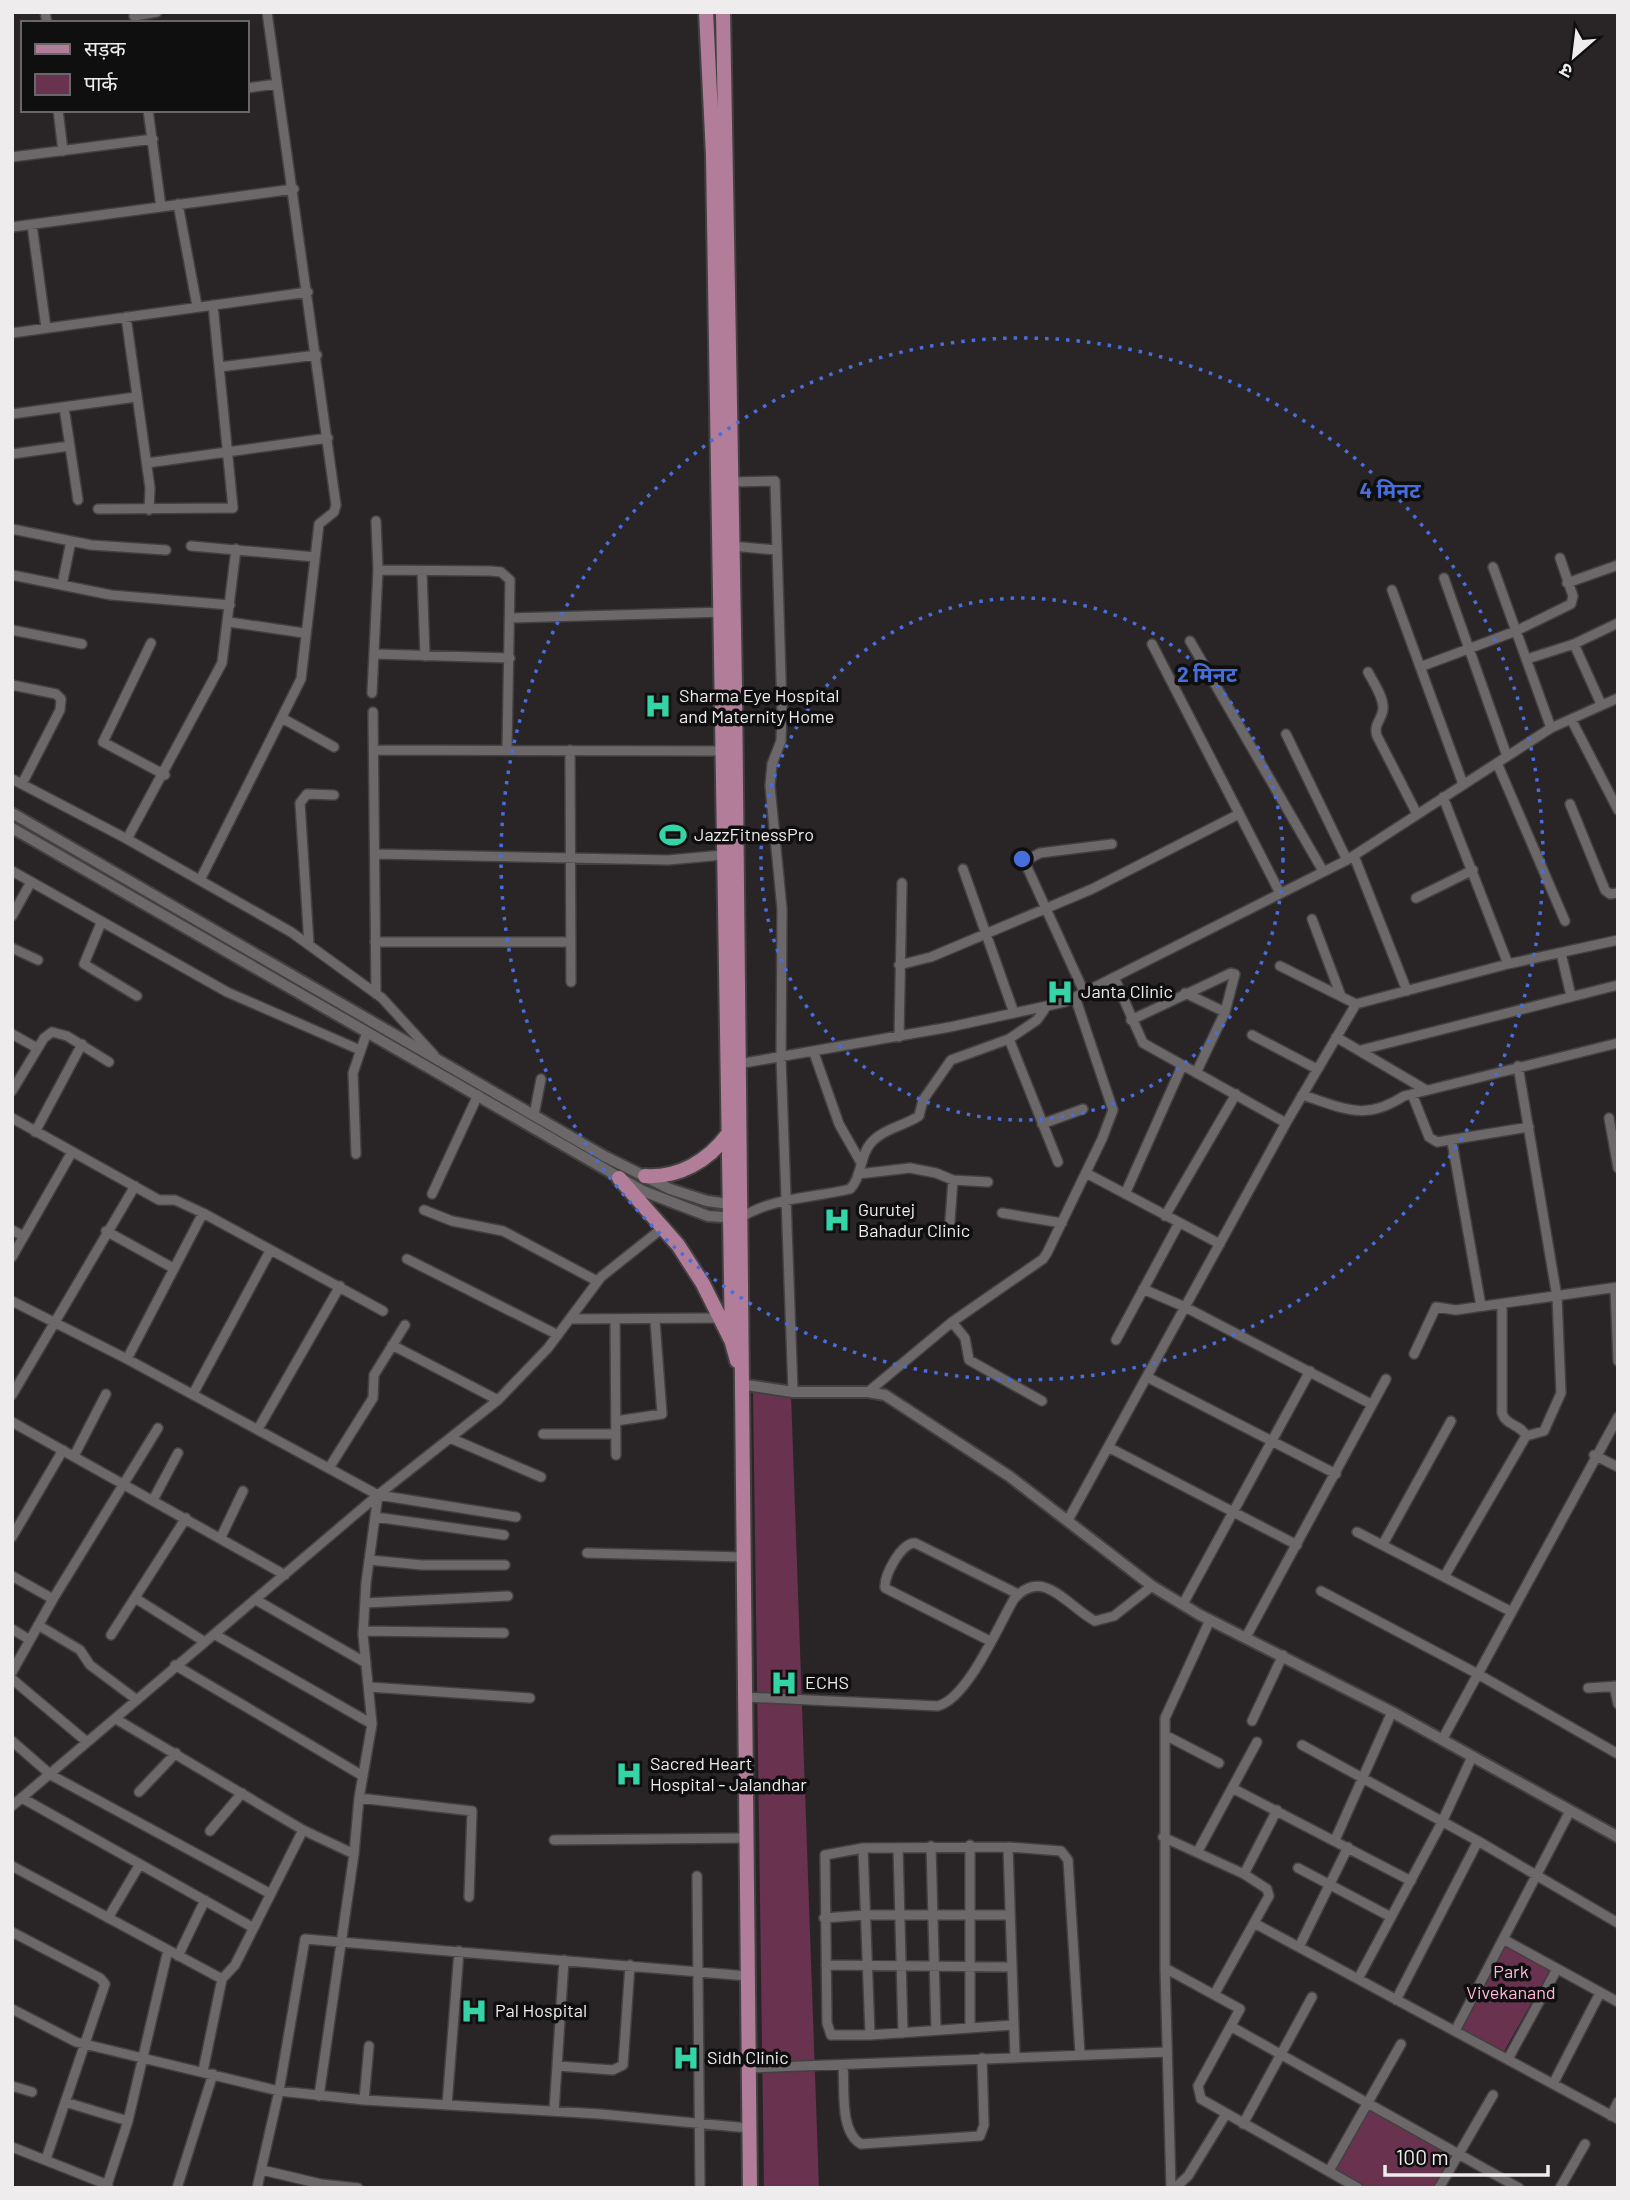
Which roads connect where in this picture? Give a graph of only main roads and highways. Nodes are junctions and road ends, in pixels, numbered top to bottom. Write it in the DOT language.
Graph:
graph roads {
  1 [pos="706,12"];
  2 [pos="723,12"];
  3 [pos="727,612"];
  4 [pos="728,1134"];
  5 [pos="645,1176"];
  6 [pos="620,1178"];
  7 [pos="735,1211"];
  8 [pos="732,1343"];
  9 [pos="740,1369"];
  10 [pos="750,2188"];
  1 -- 3 [label="main road"];
  2 -- 3 [label="main road"];
  3 -- 4 [label="main road"];
  3 -- 7 [label="main road"];
  4 -- 5 [label="main road"];
  4 -- 7 [label="main road"];
  6 -- 8 [label="main road"];
  7 -- 8 [label="main road"];
  7 -- 9 [label="main road"];
  8 -- 9 [label="main road"];
  9 -- 10 [label="main road"];
}
